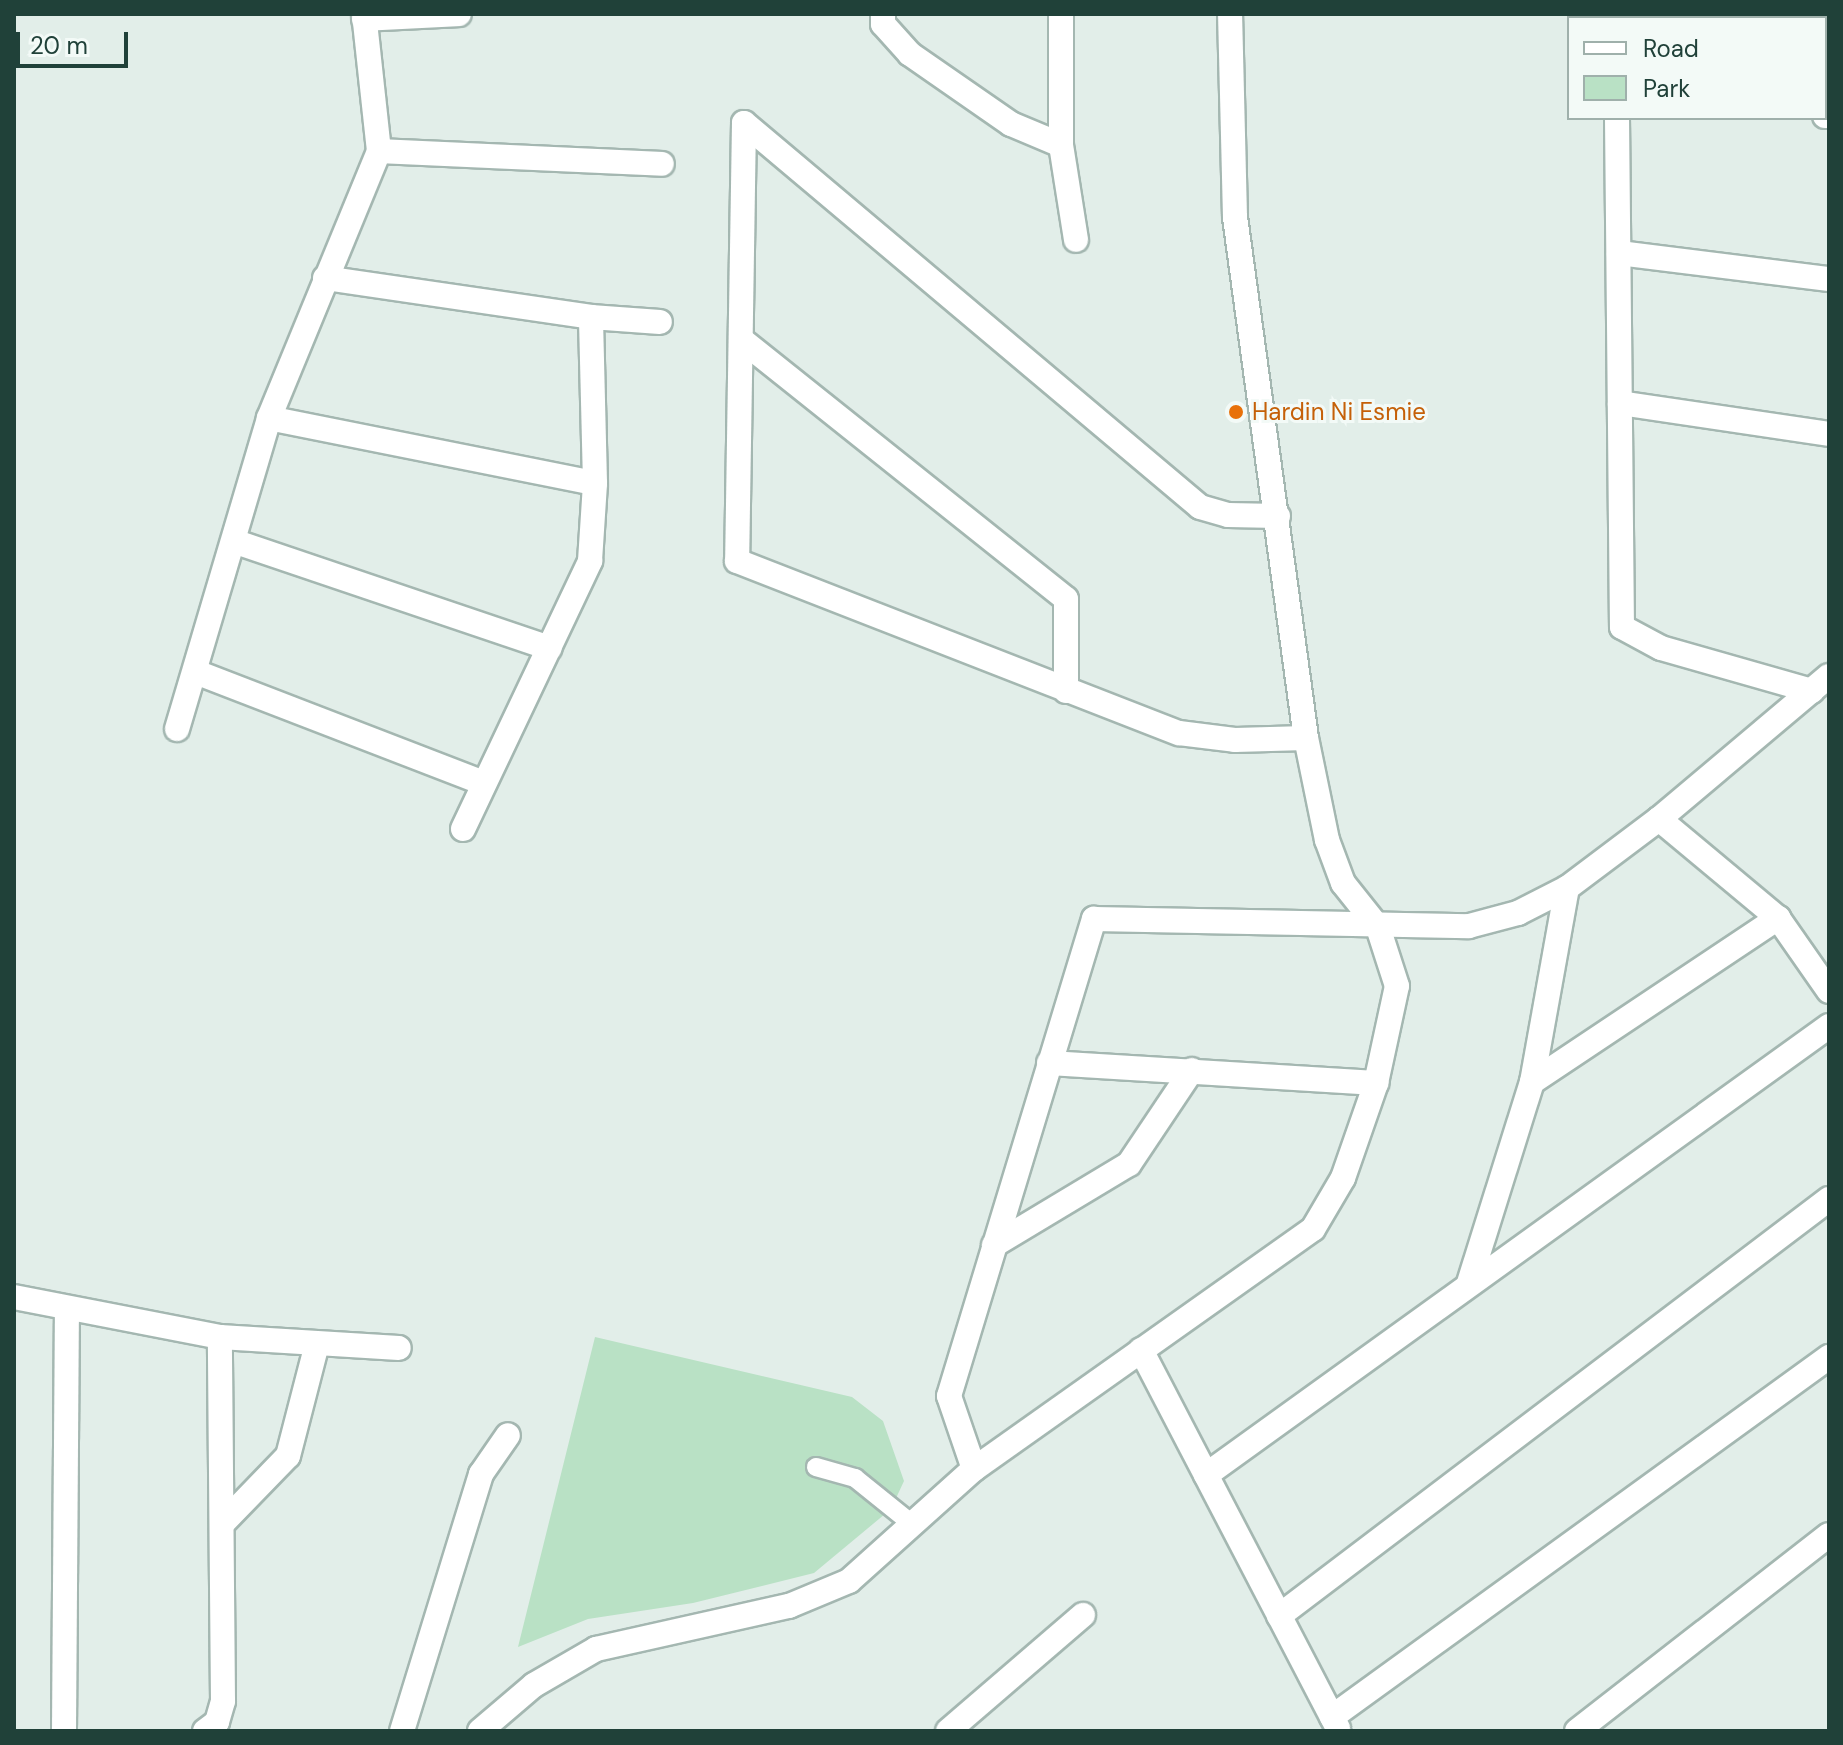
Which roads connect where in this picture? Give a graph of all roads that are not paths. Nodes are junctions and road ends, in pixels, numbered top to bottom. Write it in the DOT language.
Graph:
graph roads {
  1 [pos="459,14"];
  2 [pos="883,14"];
  3 [pos="1061,14"];
  4 [pos="1230,14"];
  5 [pos="364,16"];
  6 [pos="1617,120"];
  7 [pos="1061,145"];
  8 [pos="379,151"];
  9 [pos="662,164"];
  10 [pos="1076,240"];
  11 [pos="1619,253"];
  12 [pos="325,278"];
  13 [pos="1829,279"];
  14 [pos="591,317"];
  15 [pos="660,322"];
  16 [pos="743,341"];
  17 [pos="1620,403"];
  18 [pos="269,418"];
  19 [pos="1829,434"];
  20 [pos="595,483"];
  21 [pos="1278,516"];
  22 [pos="236,542"];
  23 [pos="550,648"];
  24 [pos="196,672"];
  25 [pos="1821,683"];
  26 [pos="1066,691"];
  27 [pos="177,729"];
  28 [pos="1306,738"];
  29 [pos="483,783"];
  30 [pos="1659,819"];
  31 [pos="463,829"];
  32 [pos="1567,888"];
  33 [pos="1778,918"];
  34 [pos="1378,927"];
  35 [pos="1829,991"];
  36 [pos="1829,1026"];
  37 [pos="1049,1063"];
  38 [pos="1192,1070"];
  39 [pos="1532,1082"];
  40 [pos="1376,1083"];
  41 [pos="1829,1199"];
  42 [pos="994,1245"];
  43 [pos="1469,1283"];
  44 [pos="14,1297"];
  45 [pos="67,1311"];
  46 [pos="220,1337"];
  47 [pos="317,1344"];
  48 [pos="399,1348"];
  49 [pos="1141,1350"];
  50 [pos="1829,1357"];
  51 [pos="508,1435"];
  52 [pos="816,1467"];
  53 [pos="974,1469"];
  54 [pos="1206,1475"];
  55 [pos="223,1523"];
  56 [pos="912,1524"];
  57 [pos="1829,1535"];
  58 [pos="1083,1615"];
  59 [pos="1279,1616"];
  60 [pos="1335,1724"];
  61 [pos="64,1731"];
  62 [pos="205,1731"];
  63 [pos="402,1731"];
  64 [pos="480,1731"];
  65 [pos="948,1731"];
  66 [pos="1577,1731"];
  1 -- 5 [label="street"];
  2 -- 7 [label="street"];
  3 -- 7 [label="street"];
  4 -- 21 [label="street"];
  5 -- 8 [label="street"];
  6 -- 11 [label="street"];
  7 -- 10 [label="street"];
  8 -- 9 [label="street"];
  8 -- 12 [label="street"];
  11 -- 13 [label="street"];
  11 -- 17 [label="street"];
  12 -- 14 [label="street"];
  12 -- 18 [label="street"];
  14 -- 15 [label="street"];
  14 -- 20 [label="street"];
  16 -- 21 [label="street"];
  16 -- 26 [label="street"];
  16 -- 26 [label="street"];
  17 -- 19 [label="street"];
  17 -- 25 [label="street"];
  18 -- 20 [label="street"];
  18 -- 22 [label="street"];
  20 -- 23 [label="street"];
  21 -- 28 [label="street"];
  22 -- 23 [label="street"];
  22 -- 24 [label="street"];
  23 -- 29 [label="street"];
  24 -- 27 [label="street"];
  24 -- 29 [label="street"];
  25 -- 30 [label="street"];
  26 -- 28 [label="street"];
  28 -- 34 [label="street"];
  29 -- 31 [label="street"];
  30 -- 32 [label="street"];
  30 -- 33 [label="street"];
  32 -- 34 [label="street"];
  32 -- 39 [label="street"];
  33 -- 35 [label="street"];
  33 -- 39 [label="street"];
  34 -- 37 [label="street"];
  34 -- 40 [label="street"];
  36 -- 43 [label="street"];
  37 -- 38 [label="street"];
  37 -- 42 [label="street"];
  38 -- 40 [label="street"];
  38 -- 42 [label="street"];
  39 -- 43 [label="street"];
  40 -- 49 [label="street"];
  41 -- 59 [label="street"];
  42 -- 53 [label="street"];
  43 -- 54 [label="street"];
  44 -- 45 [label="street"];
  45 -- 46 [label="street"];
  45 -- 61 [label="street"];
  46 -- 47 [label="street"];
  46 -- 55 [label="street"];
  47 -- 48 [label="street"];
  47 -- 55 [label="street"];
  49 -- 53 [label="street"];
  49 -- 54 [label="street"];
  50 -- 60 [label="street"];
  51 -- 63 [label="street"];
  52 -- 56 [label="lane"];
  53 -- 56 [label="street"];
  54 -- 59 [label="street"];
  55 -- 62 [label="street"];
  56 -- 64 [label="street"];
  57 -- 66 [label="street"];
  58 -- 65 [label="street"];
  59 -- 60 [label="street"];
}
